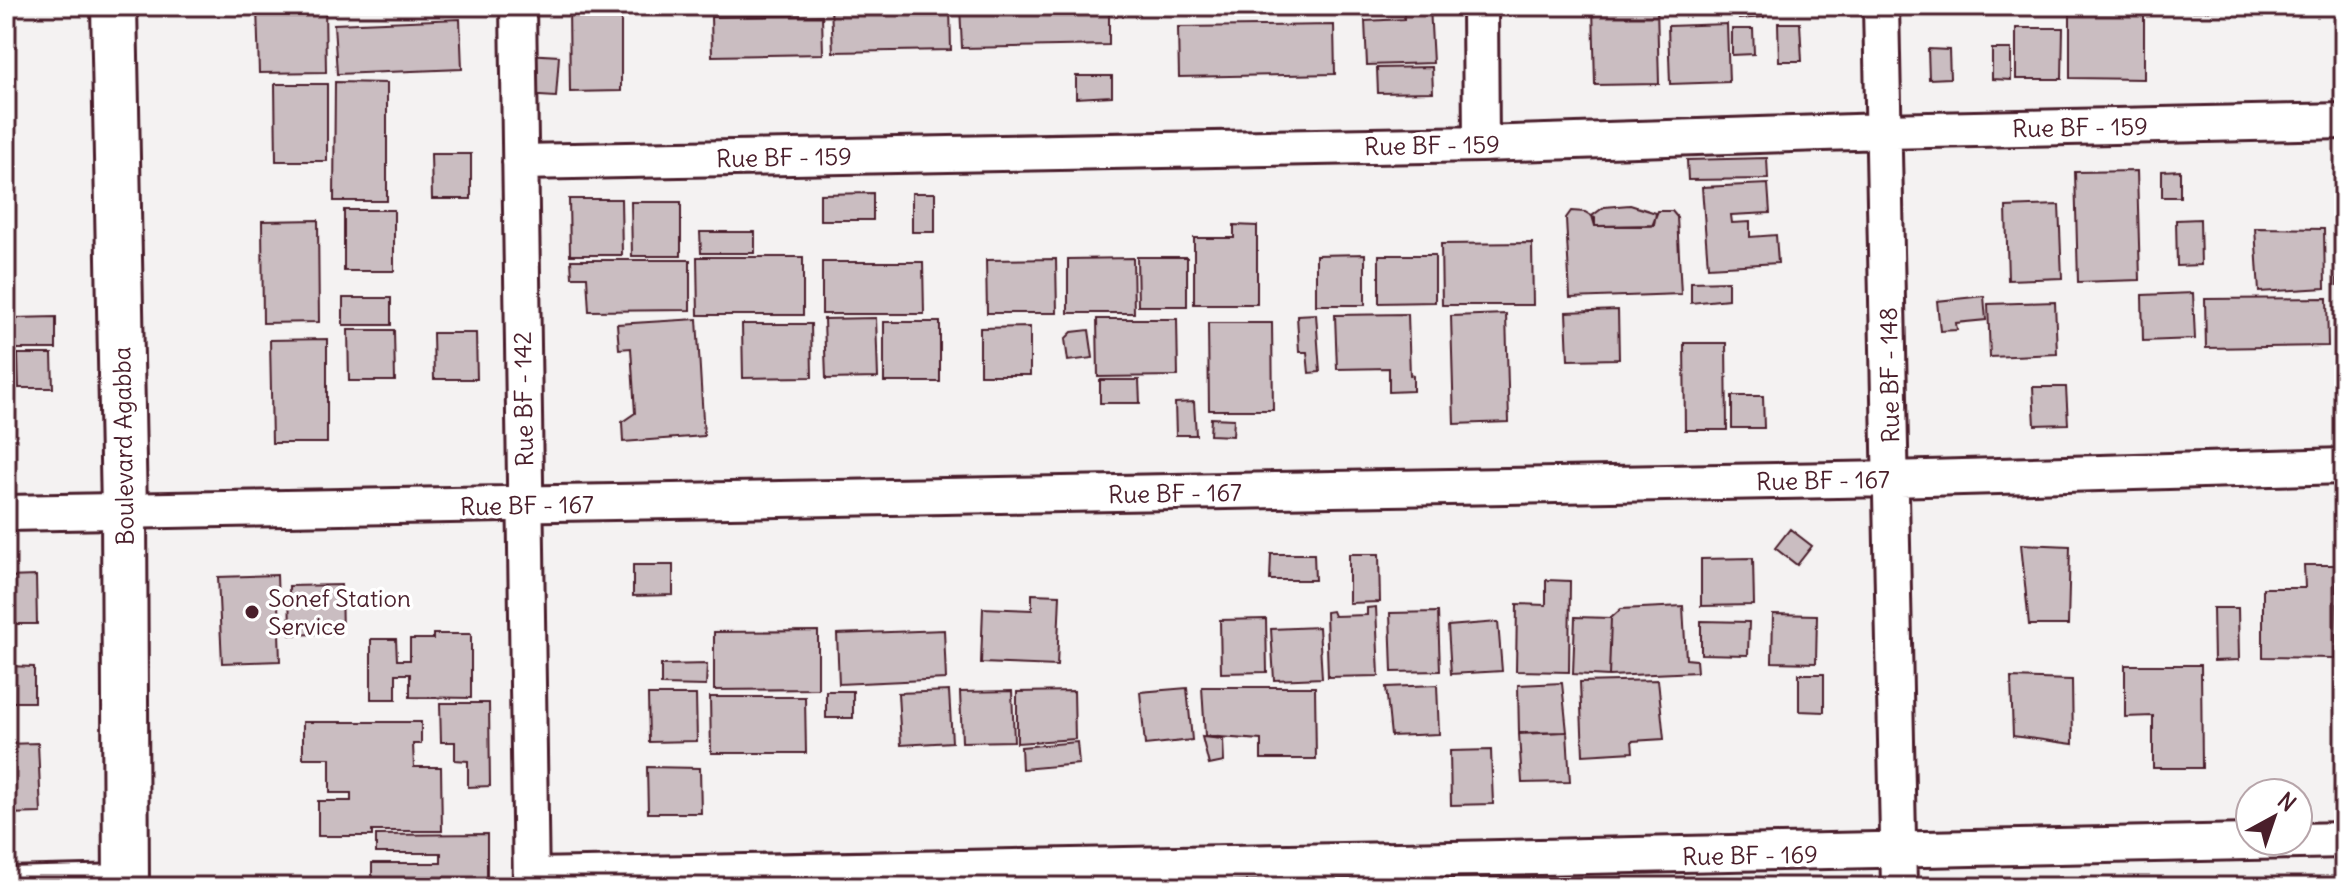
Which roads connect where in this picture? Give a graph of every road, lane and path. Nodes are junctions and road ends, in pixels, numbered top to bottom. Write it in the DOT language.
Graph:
graph roads {
  1 [pos="114,6"];
  2 [pos="518,6"];
  3 [pos="1480,6"];
  4 [pos="1881,6"];
  5 [pos="2344,121"];
  6 [pos="1884,131"];
  7 [pos="1481,144"];
  8 [pos="520,162"];
  9 [pos="2344,466"];
  10 [pos="1891,479"];
  11 [pos="524,505"];
  12 [pos="124,510"];
  13 [pos="6,513"];
  14 [pos="2344,840"];
  15 [pos="1898,853"];
  16 [pos="888,877"];
  17 [pos="531,881"];
  18 [pos="6,885"];
  19 [pos="126,885"];
  20 [pos="1899,887"];
  1 -- 12 [label="main road, Boulevard Agabba"];
  2 -- 8 [label="street, Rue BF - 142"];
  3 -- 7 [label="street"];
  4 -- 6 [label="street, Rue BF - 148"];
  5 -- 6 [label="street, Rue BF - 159"];
  6 -- 7 [label="street, Rue BF - 159"];
  6 -- 10 [label="street, Rue BF - 148"];
  7 -- 8 [label="street, Rue BF - 159"];
  8 -- 11 [label="street, Rue BF - 142"];
  9 -- 10 [label="street, Rue BF - 167"];
  10 -- 11 [label="street, Rue BF - 167"];
  10 -- 15 [label="street, Rue BF - 148"];
  11 -- 12 [label="street, Rue BF - 167"];
  11 -- 17 [label="street, Rue BF - 142"];
  12 -- 13 [label="street, Rue BF - 167"];
  12 -- 19 [label="main road, Boulevard Agabba"];
  14 -- 15 [label="street, Rue BF - 169"];
  15 -- 16 [label="street, Rue BF - 169"];
  15 -- 20 [label="street, Rue BF - 148"];
  16 -- 17 [label="street, Rue BF - 169"];
  18 -- 19 [label="street"];
}
